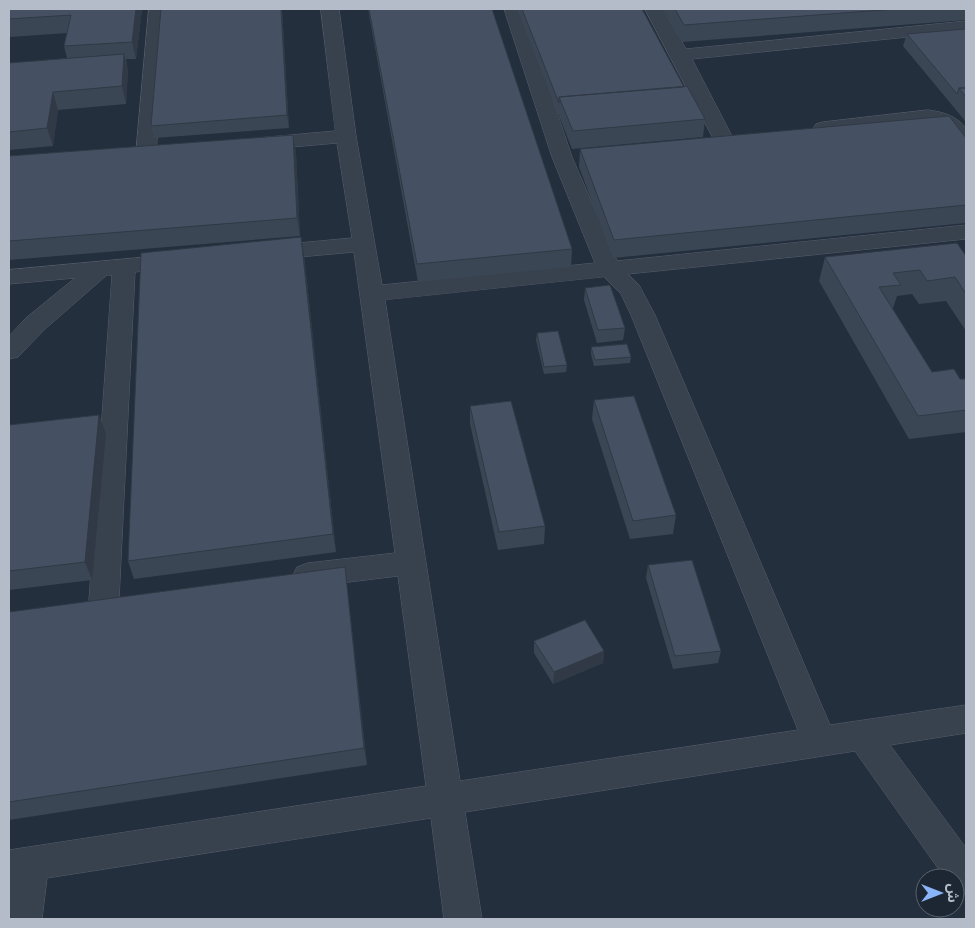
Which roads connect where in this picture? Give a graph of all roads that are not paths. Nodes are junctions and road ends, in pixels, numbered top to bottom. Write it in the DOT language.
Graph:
graph roads {
  1 [pos="158,9"];
  2 [pos="330,9"];
  3 [pos="513,9"];
  4 [pos="654,9"];
  5 [pos="966,26"];
  6 [pos="680,55"];
  7 [pos="801,131"];
  8 [pos="346,136"];
  9 [pos="724,140"];
  10 [pos="966,140"];
  11 [pos="241,145"];
  12 [pos="145,153"];
  13 [pos="966,232"];
  14 [pos="364,244"];
  15 [pos="249,255"];
  16 [pos="201,259"];
  17 [pos="112,267"];
  18 [pos="609,269"];
  19 [pos="9,277"];
  20 [pos="372,294"];
  21 [pos="9,351"];
  22 [pos="115,425"];
  23 [pos="86,428"];
  24 [pos="412,563"];
  25 [pos="285,578"];
  26 [pos="104,600"];
  27 [pos="966,719"];
  28 [pos="863,735"];
  29 [pos="820,742"];
  30 [pos="447,799"];
  31 [pos="20,865"];
  32 [pos="966,877"];
  33 [pos="23,919"];
  34 [pos="463,919"];
  1 -- 12 [label="street"];
  2 -- 8 [label="street"];
  3 -- 18 [label="street"];
  4 -- 6 [label="street"];
  5 -- 6 [label="street"];
  6 -- 9 [label="street"];
  7 -- 10 [label="street"];
  8 -- 11 [label="street"];
  8 -- 14 [label="street"];
  13 -- 18 [label="street"];
  14 -- 15 [label="street"];
  14 -- 20 [label="street"];
  16 -- 17 [label="street"];
  17 -- 19 [label="street"];
  17 -- 21 [label="street"];
  17 -- 22 [label="street"];
  18 -- 20 [label="street"];
  18 -- 29 [label="street"];
  20 -- 24 [label="street"];
  22 -- 23 [label="street"];
  22 -- 26 [label="street"];
  24 -- 25 [label="street"];
  24 -- 30 [label="street"];
  27 -- 28 [label="street"];
  28 -- 29 [label="street"];
  28 -- 32 [label="street"];
  29 -- 30 [label="street"];
  30 -- 31 [label="street"];
  30 -- 34 [label="street"];
  31 -- 33 [label="street"];
}
